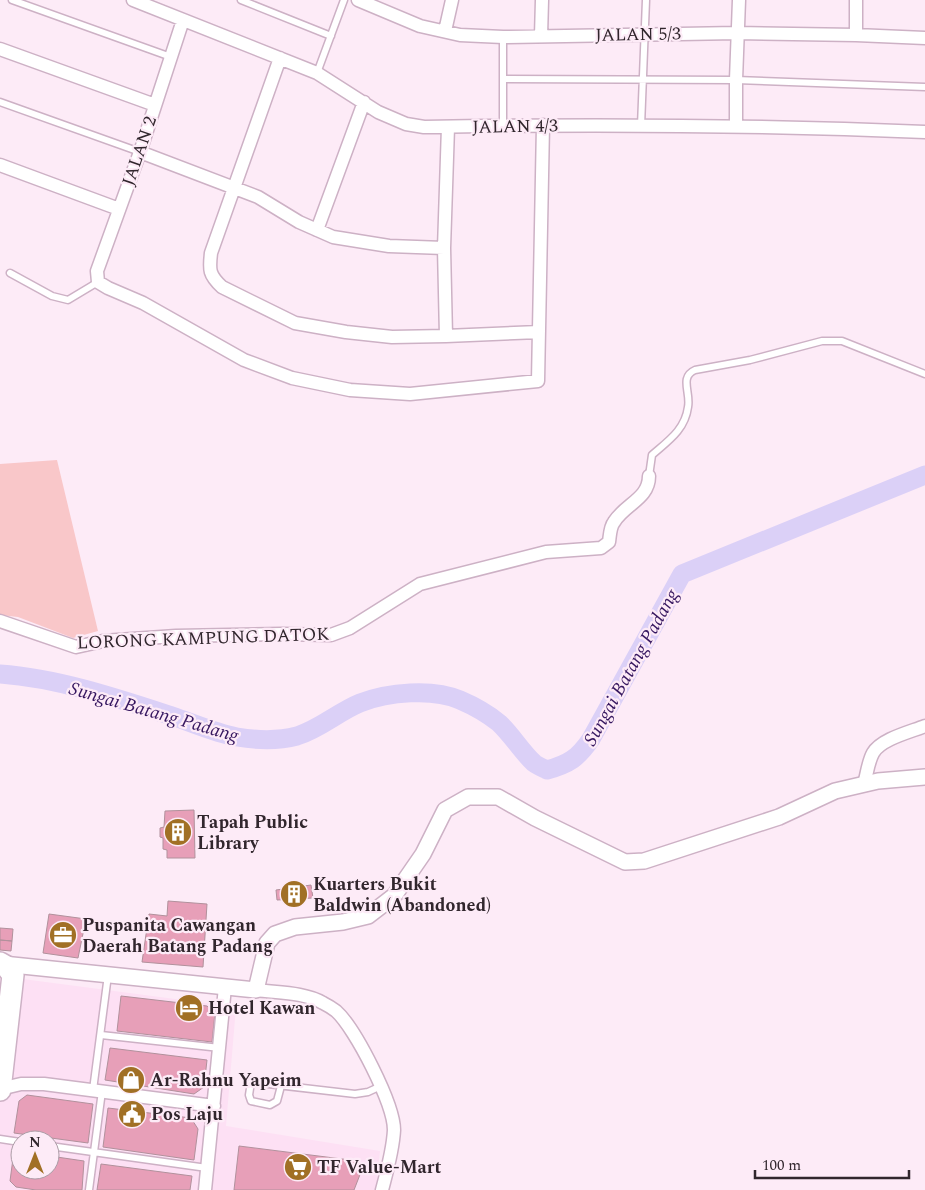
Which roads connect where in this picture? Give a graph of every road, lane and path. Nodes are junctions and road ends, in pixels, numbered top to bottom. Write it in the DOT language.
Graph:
graph roads {
  1 [pos="12,0"];
  2 [pos="133,0"];
  3 [pos="240,0"];
  4 [pos="344,0"];
  5 [pos="358,0"];
  6 [pos="452,0"];
  7 [pos="542,0"];
  8 [pos="646,0"];
  9 [pos="739,0"];
  10 [pos="856,0"];
  11 [pos="183,20"];
  12 [pos="445,31"];
  13 [pos="644,34"];
  14 [pos="737,34"];
  15 [pos="856,35"];
  16 [pos="331,36"];
  17 [pos="503,36"];
  18 [pos="542,36"];
  19 [pos="925,38"];
  20 [pos="0,49"];
  21 [pos="171,57"];
  22 [pos="280,58"];
  23 [pos="317,73"];
  24 [pos="503,79"];
  25 [pos="736,80"];
  26 [pos="642,81"];
  27 [pos="925,87"];
  28 [pos="0,102"];
  29 [pos="364,102"];
  30 [pos="155,106"];
  31 [pos="543,125"];
  32 [pos="736,125"];
  33 [pos="503,126"];
  34 [pos="641,126"];
  35 [pos="448,127"];
  36 [pos="925,132"];
  37 [pos="140,152"];
  38 [pos="0,165"];
  39 [pos="235,188"];
  40 [pos="119,209"];
  41 [pos="317,230"];
  42 [pos="444,248"];
  43 [pos="10,273"];
  44 [pos="98,282"];
  45 [pos="538,332"];
  46 [pos="446,336"];
  47 [pos="925,374"];
  48 [pos="649,476"];
  49 [pos="0,621"];
  50 [pos="925,726"];
  51 [pos="925,777"];
  52 [pos="864,784"];
  53 [pos="5,967"];
  54 [pos="108,975"];
  55 [pos="226,987"];
  56 [pos="256,990"];
  57 [pos="100,1035"];
  58 [pos="220,1048"];
  59 [pos="281,1086"];
  60 [pos="381,1086"];
  61 [pos="0,1089"];
  62 [pos="97,1091"];
  63 [pos="214,1106"];
  64 [pos="60,1148"];
  65 [pos="94,1153"];
  66 [pos="207,1168"];
  67 [pos="89,1190"];
  68 [pos="205,1190"];
  69 [pos="382,1190"];
  1 -- 21 [label="lane"];
  2 -- 11 [label="street, JALAN 4/3"];
  3 -- 16 [label="lane"];
  4 -- 16 [label="lane"];
  5 -- 12 [label="street, JALAN 5/3"];
  6 -- 12 [label="street"];
  7 -- 18 [label="street"];
  8 -- 13 [label="lane"];
  9 -- 14 [label="street"];
  10 -- 15 [label="street"];
  11 -- 21 [label="street, JALAN 2"];
  11 -- 22 [label="street, JALAN 4/3"];
  12 -- 17 [label="street, JALAN 5/3"];
  13 -- 14 [label="street, JALAN 5/3"];
  13 -- 18 [label="street, JALAN 5/3"];
  13 -- 26 [label="lane"];
  14 -- 15 [label="street, JALAN 5/3"];
  14 -- 25 [label="street"];
  15 -- 19 [label="street, JALAN 5/3"];
  16 -- 23 [label="lane"];
  17 -- 18 [label="street, JALAN 5/3"];
  17 -- 24 [label="lane"];
  20 -- 30 [label="street"];
  21 -- 30 [label="street, JALAN 2"];
  22 -- 23 [label="street, JALAN 4/3"];
  22 -- 39 [label="street"];
  23 -- 29 [label="street, JALAN 4/3"];
  24 -- 26 [label="lane"];
  24 -- 33 [label="lane"];
  25 -- 26 [label="lane"];
  25 -- 27 [label="lane"];
  25 -- 32 [label="street"];
  26 -- 34 [label="lane"];
  28 -- 37 [label="lane"];
  29 -- 35 [label="street, JALAN 4/3"];
  29 -- 41 [label="street"];
  30 -- 37 [label="street, JALAN 2"];
  31 -- 33 [label="street, JALAN 4/3"];
  31 -- 34 [label="street, JALAN 4/3"];
  31 -- 45 [label="street"];
  32 -- 34 [label="street, JALAN 4/3"];
  32 -- 36 [label="street, JALAN 4/3"];
  33 -- 35 [label="street, JALAN 4/3"];
  35 -- 42 [label="street"];
  37 -- 39 [label="street"];
  37 -- 40 [label="street, JALAN 2"];
  38 -- 40 [label="street"];
  39 -- 41 [label="street"];
  39 -- 46 [label="street"];
  40 -- 44 [label="street, JALAN 2"];
  41 -- 42 [label="street"];
  42 -- 46 [label="street"];
  43 -- 44 [label="lane"];
  44 -- 45 [label="street"];
  45 -- 46 [label="street"];
  47 -- 48 [label="lane"];
  48 -- 49 [label="street, LORONG KAMPUNG DATOK"];
  50 -- 52 [label="street"];
  51 -- 52 [label="street"];
  52 -- 56 [label="street"];
  53 -- 54 [label="street"];
  53 -- 61 [label="highway"];
  54 -- 55 [label="street"];
  54 -- 57 [label="lane"];
  55 -- 56 [label="street"];
  55 -- 58 [label="street"];
  56 -- 60 [label="street"];
  57 -- 58 [label="lane"];
  57 -- 62 [label="lane"];
  58 -- 63 [label="street"];
  59 -- 59 [label="lane"];
  59 -- 60 [label="lane"];
  60 -- 69 [label="street"];
  61 -- 62 [label="street"];
  62 -- 63 [label="street"];
  62 -- 65 [label="lane"];
  63 -- 66 [label="street"];
  64 -- 65 [label="lane"];
  65 -- 66 [label="lane"];
  65 -- 67 [label="lane"];
  66 -- 68 [label="street"];
}
